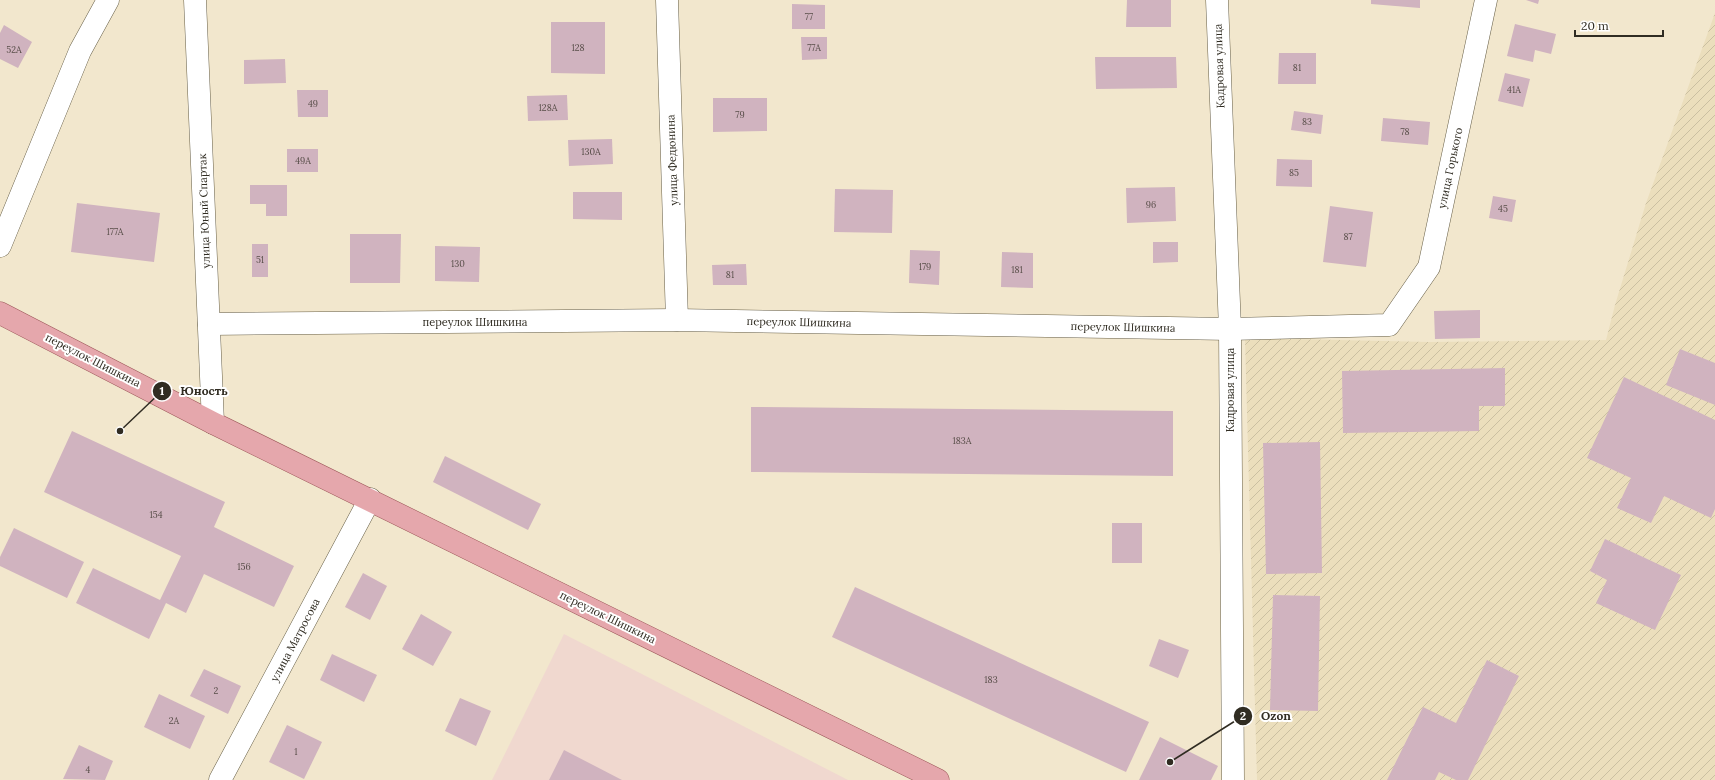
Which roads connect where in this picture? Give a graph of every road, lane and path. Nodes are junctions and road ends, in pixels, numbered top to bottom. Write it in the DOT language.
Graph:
graph roads {
  1 [pos="108,0"];
  2 [pos="195,0"];
  3 [pos="667,0"];
  4 [pos="1217,0"];
  5 [pos="1486,0"];
  6 [pos="0,246"];
  7 [pos="0,313"];
  8 [pos="677,320"];
  9 [pos="209,324"];
  10 [pos="1389,325"];
  11 [pos="1230,329"];
  12 [pos="213,423"];
  13 [pos="370,499"];
  14 [pos="220,780"];
  15 [pos="938,780"];
  16 [pos="1233,780"];
  1 -- 6 [label="street"];
  2 -- 9 [label="street, улица Юный Спартак"];
  3 -- 8 [label="street, улица Федюнина"];
  4 -- 11 [label="street, Кадровая улица"];
  5 -- 10 [label="street, улица Горького"];
  7 -- 12 [label="main road, переулок Шишкина"];
  8 -- 9 [label="street, переулок Шишкина"];
  8 -- 11 [label="street, переулок Шишкина"];
  9 -- 12 [label="street, улица Юный Спартак"];
  10 -- 11 [label="street, переулок Шишкина"];
  11 -- 16 [label="street, Кадровая улица"];
  12 -- 13 [label="main road, переулок Шишкина"];
  13 -- 14 [label="street, улица Матросова"];
  13 -- 15 [label="main road, переулок Шишкина"];
}
